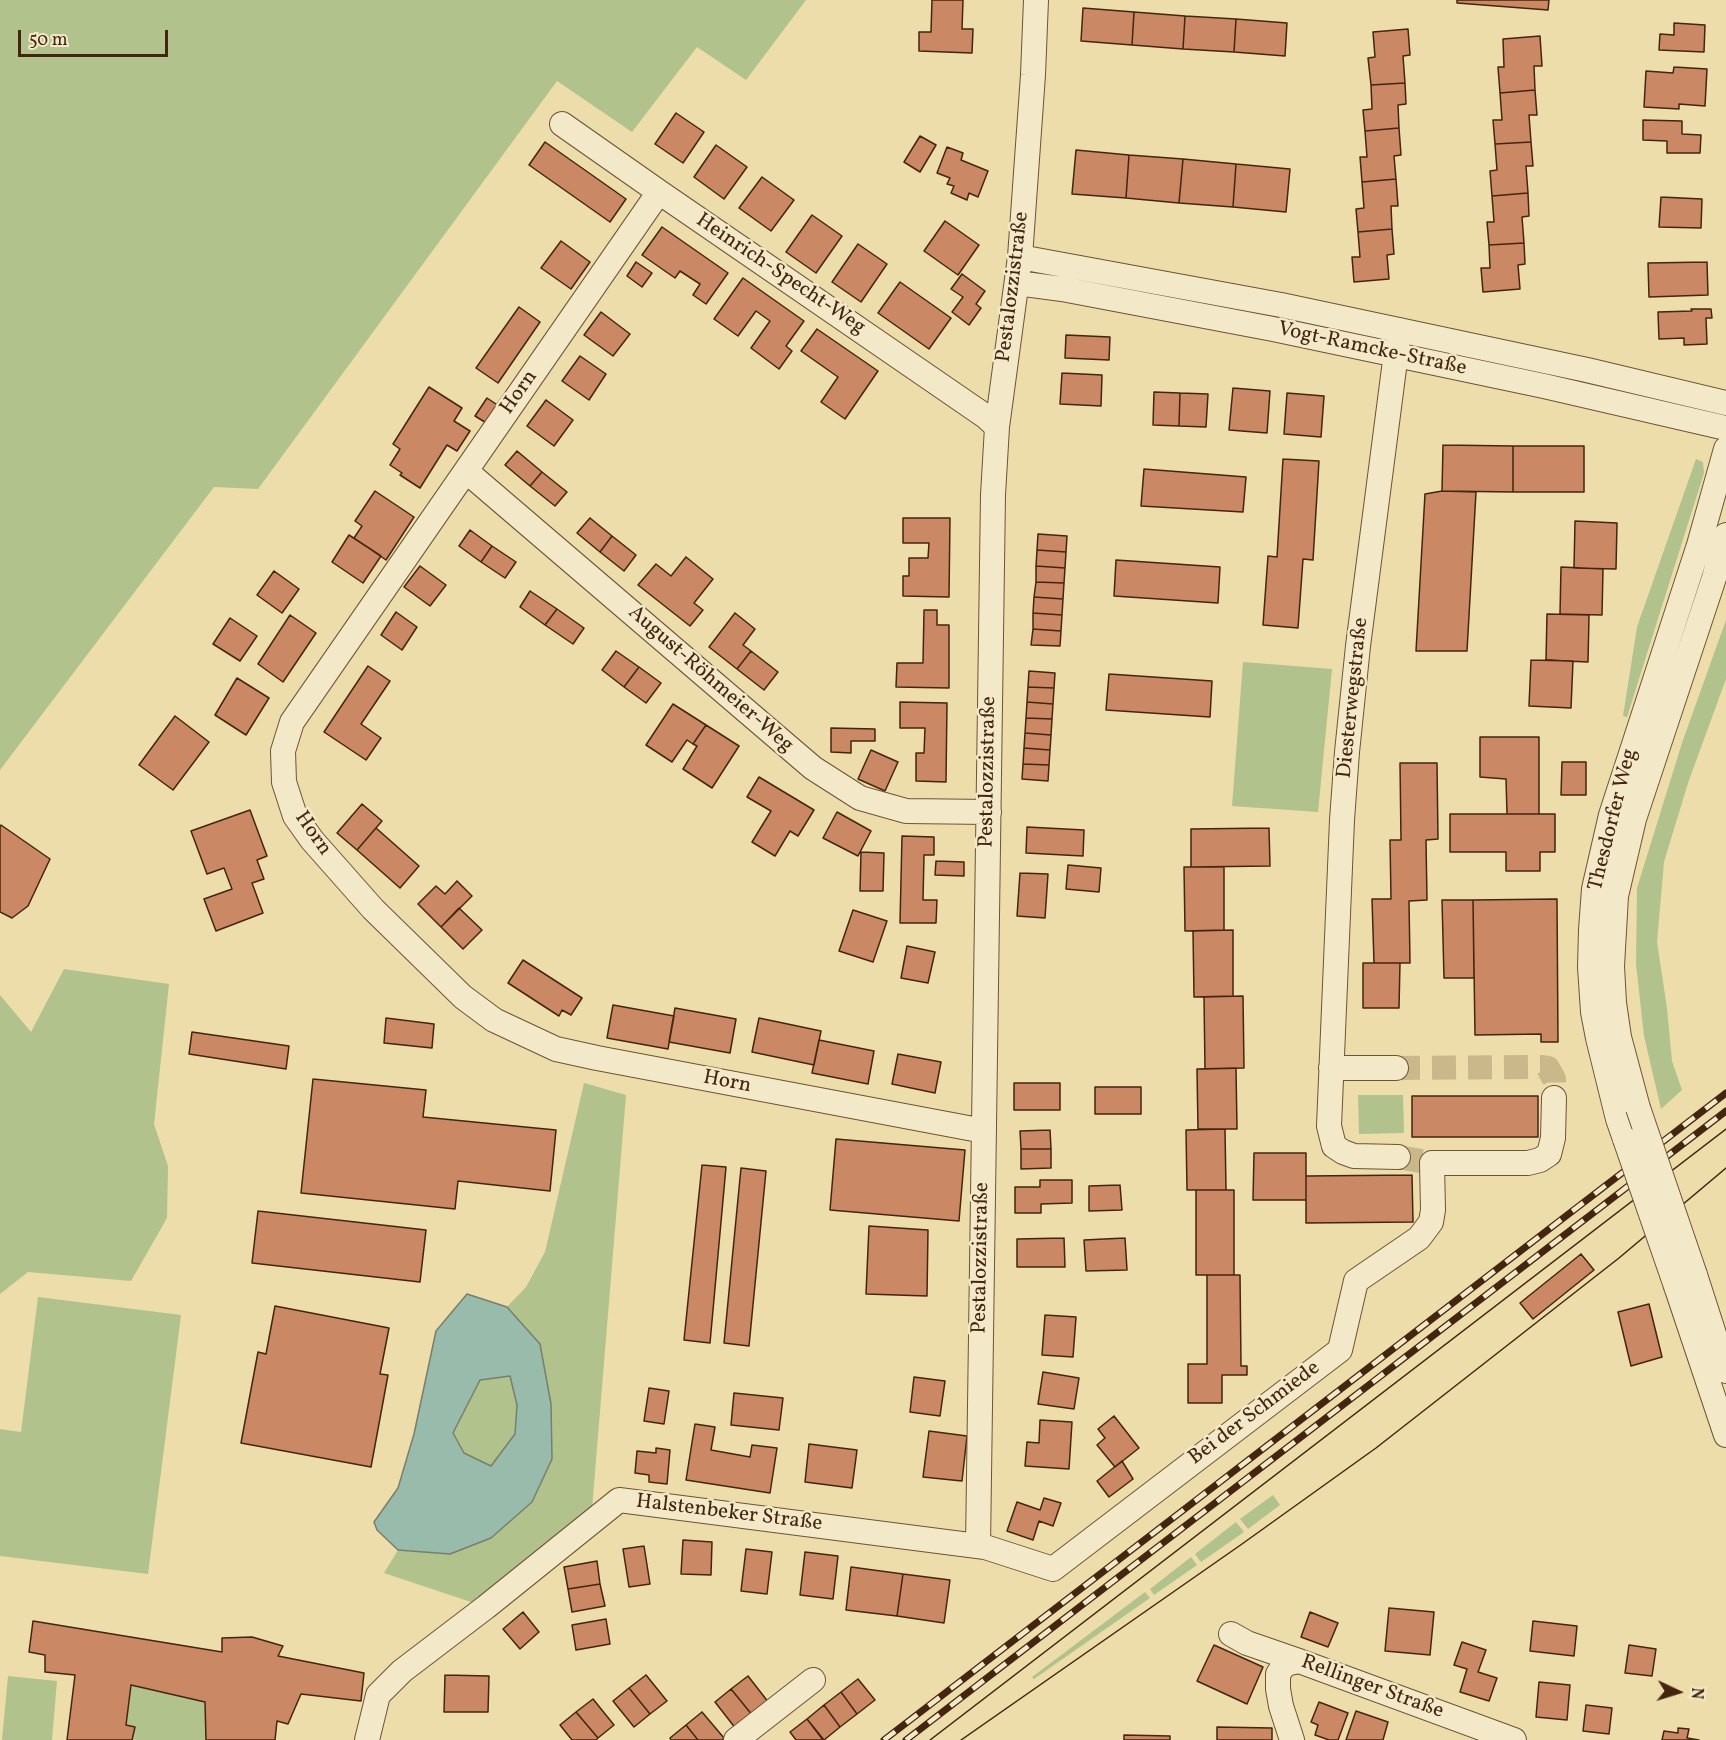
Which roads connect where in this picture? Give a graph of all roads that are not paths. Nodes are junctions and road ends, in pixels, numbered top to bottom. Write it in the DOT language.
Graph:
graph roads {
  1 [pos="1036,0"];
  2 [pos="562,124"];
  3 [pos="659,192"];
  4 [pos="1020,257"];
  5 [pos="1017,283"];
  6 [pos="1399,330"];
  7 [pos="1396,355"];
  8 [pos="1726,403"];
  9 [pos="997,427"];
  10 [pos="1726,428"];
  11 [pos="1726,449"];
  12 [pos="466,471"];
  13 [pos="1726,535"];
  14 [pos="989,812"];
  15 [pos="1331,1068"];
  16 [pos="1396,1068"];
  17 [pos="1554,1098"];
  18 [pos="1628,1114"];
  19 [pos="984,1131"];
  20 [pos="1398,1157"];
  21 [pos="1685,1281"];
  22 [pos="1726,1371"];
  23 [pos="1726,1436"];
  24 [pos="978,1546"];
  25 [pos="1231,1634"];
  26 [pos="1299,1661"];
  27 [pos="813,1680"];
  28 [pos="367,1740"];
  29 [pos="736,1740"];
  30 [pos="1292,1740"];
  31 [pos="1514,1740"];
  1 -- 4 [label="street, Pestalozzistraße"];
  2 -- 3 [label="street, Heinrich-Specht-Weg"];
  3 -- 9 [label="street, Heinrich-Specht-Weg"];
  3 -- 12 [label="street, Horn"];
  4 -- 5 [label="street, Pestalozzistraße"];
  4 -- 6 [label="street, Vogt-Ramcke-Straße"];
  5 -- 7 [label="street, Vogt-Ramcke-Straße"];
  5 -- 9 [label="street, Pestalozzistraße"];
  6 -- 7 [label="street, Diesterwegstraße"];
  6 -- 8 [label="street, Vogt-Ramcke-Straße"];
  7 -- 10 [label="street, Vogt-Ramcke-Straße"];
  7 -- 15 [label="street, Diesterwegstraße"];
  9 -- 14 [label="street, Pestalozzistraße"];
  11 -- 18 [label="street, Thesdorfer Weg"];
  12 -- 14 [label="street, August-Röhmeier-Weg"];
  12 -- 19 [label="street, Horn"];
  13 -- 18 [label="street, Thesdorfer Weg"];
  14 -- 19 [label="street, Pestalozzistraße"];
  15 -- 16 [label="street"];
  15 -- 20 [label="street, Diesterwegstraße"];
  17 -- 24 [label="street, Bei der Schmiede"];
  18 -- 21 [label="street, Thesdorfer Weg, bridge"];
  19 -- 24 [label="street, Pestalozzistraße"];
  21 -- 22 [label="street, Thesdorfer Weg"];
  21 -- 23 [label="street, Thesdorfer Weg"];
  24 -- 28 [label="street, Halstenbeker Straße"];
  25 -- 26 [label="street, Rellinger Straße"];
  26 -- 30 [label="street"];
  26 -- 31 [label="street, Rellinger Straße"];
  27 -- 29 [label="street"];
}
